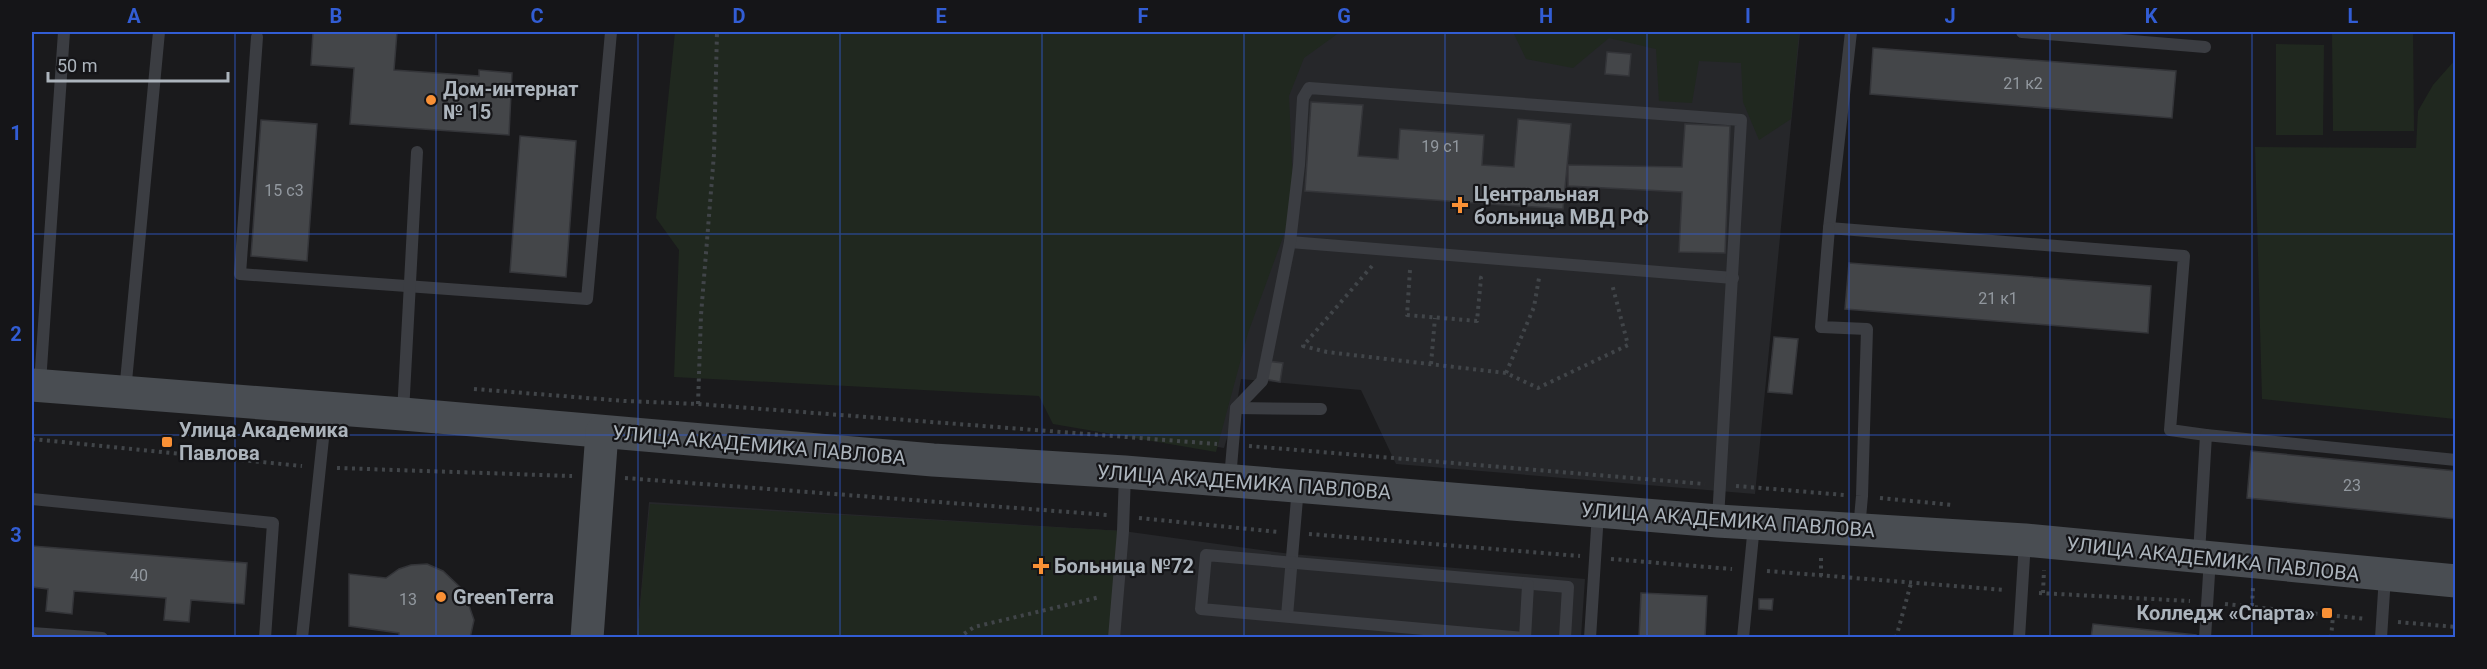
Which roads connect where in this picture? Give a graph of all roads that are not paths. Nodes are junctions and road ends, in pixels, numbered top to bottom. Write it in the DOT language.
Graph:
graph roads {
  1 [pos="64,32"];
  2 [pos="159,32"];
  3 [pos="611,32"];
  4 [pos="1851,32"];
  5 [pos="2022,32"];
  6 [pos="257,37"];
  7 [pos="2205,47"];
  8 [pos="417,152"];
  9 [pos="1829,228"];
  10 [pos="1290,242"];
  11 [pos="1733,278"];
  12 [pos="410,288"];
  13 [pos="36,386"];
  14 [pos="125,393"];
  15 [pos="326,408"];
  16 [pos="1236,408"];
  17 [pos="1321,409"];
  18 [pos="403,414"];
  19 [pos="602,432"];
  20 [pos="2206,435"];
  21 [pos="2456,460"];
  22 [pos="1125,472"];
  23 [pos="1230,480"];
  24 [pos="1299,486"];
  25 [pos="32,499"];
  26 [pos="1599,510"];
  27 [pos="1718,520"];
  28 [pos="1754,523"];
  29 [pos="1859,531"];
  30 [pos="2025,540"];
  31 [pos="2204,556"];
  32 [pos="1291,562"];
  33 [pos="2385,575"];
  34 [pos="2456,582"];
  35 [pos="1528,585"];
  36 [pos="1287,616"];
  37 [pos="32,633"];
  38 [pos="102,638"];
  39 [pos="265,638"];
  40 [pos="302,638"];
  41 [pos="588,638"];
  42 [pos="1114,638"];
  43 [pos="1525,638"];
  44 [pos="1565,638"];
  45 [pos="1590,638"];
  46 [pos="1743,638"];
  47 [pos="2019,638"];
  48 [pos="2205,638"];
  49 [pos="2381,638"];
  1 -- 13 [label="lane"];
  2 -- 14 [label="lane"];
  3 -- 12 [label="lane"];
  4 -- 9 [label="lane"];
  5 -- 7 [label="lane"];
  6 -- 12 [label="lane"];
  8 -- 12 [label="lane"];
  9 -- 20 [label="lane"];
  9 -- 29 [label="lane"];
  10 -- 11 [label="lane"];
  10 -- 11 [label="lane"];
  10 -- 16 [label="lane"];
  11 -- 27 [label="lane"];
  12 -- 18 [label="lane"];
  13 -- 14 [label="street, УЛИЦА АКАДЕМИКА ПАВЛОВА"];
  14 -- 15 [label="street, УЛИЦА АКАДЕМИКА ПАВЛОВА"];
  15 -- 18 [label="street, УЛИЦА АКАДЕМИКА ПАВЛОВА"];
  15 -- 40 [label="lane"];
  16 -- 17 [label="lane"];
  16 -- 23 [label="lane"];
  18 -- 19 [label="street, УЛИЦА АКАДЕМИКА ПАВЛОВА"];
  19 -- 22 [label="street, УЛИЦА АКАДЕМИКА ПАВЛОВА"];
  19 -- 41 [label="street"];
  20 -- 21 [label="lane"];
  20 -- 31 [label="lane"];
  22 -- 23 [label="street, УЛИЦА АКАДЕМИКА ПАВЛОВА"];
  22 -- 42 [label="lane"];
  23 -- 24 [label="street, УЛИЦА АКАДЕМИКА ПАВЛОВА"];
  24 -- 26 [label="street, УЛИЦА АКАДЕМИКА ПАВЛОВА"];
  24 -- 32 [label="lane"];
  25 -- 39 [label="lane"];
  26 -- 27 [label="street, УЛИЦА АКАДЕМИКА ПАВЛОВА"];
  26 -- 45 [label="lane"];
  27 -- 28 [label="street, УЛИЦА АКАДЕМИКА ПАВЛОВА"];
  28 -- 29 [label="street, УЛИЦА АКАДЕМИКА ПАВЛОВА"];
  28 -- 46 [label="lane"];
  29 -- 30 [label="street, УЛИЦА АКАДЕМИКА ПАВЛОВА"];
  30 -- 31 [label="street, УЛИЦА АКАДЕМИКА ПАВЛОВА"];
  30 -- 47 [label="lane"];
  31 -- 33 [label="street, УЛИЦА АКАДЕМИКА ПАВЛОВА"];
  31 -- 48 [label="lane"];
  32 -- 35 [label="lane"];
  32 -- 36 [label="lane"];
  32 -- 36 [label="lane"];
  33 -- 34 [label="street, УЛИЦА АКАДЕМИКА ПАВЛОВА"];
  33 -- 49 [label="lane"];
  35 -- 43 [label="lane"];
  35 -- 44 [label="lane"];
  36 -- 43 [label="lane"];
  37 -- 38 [label="lane"];
}
